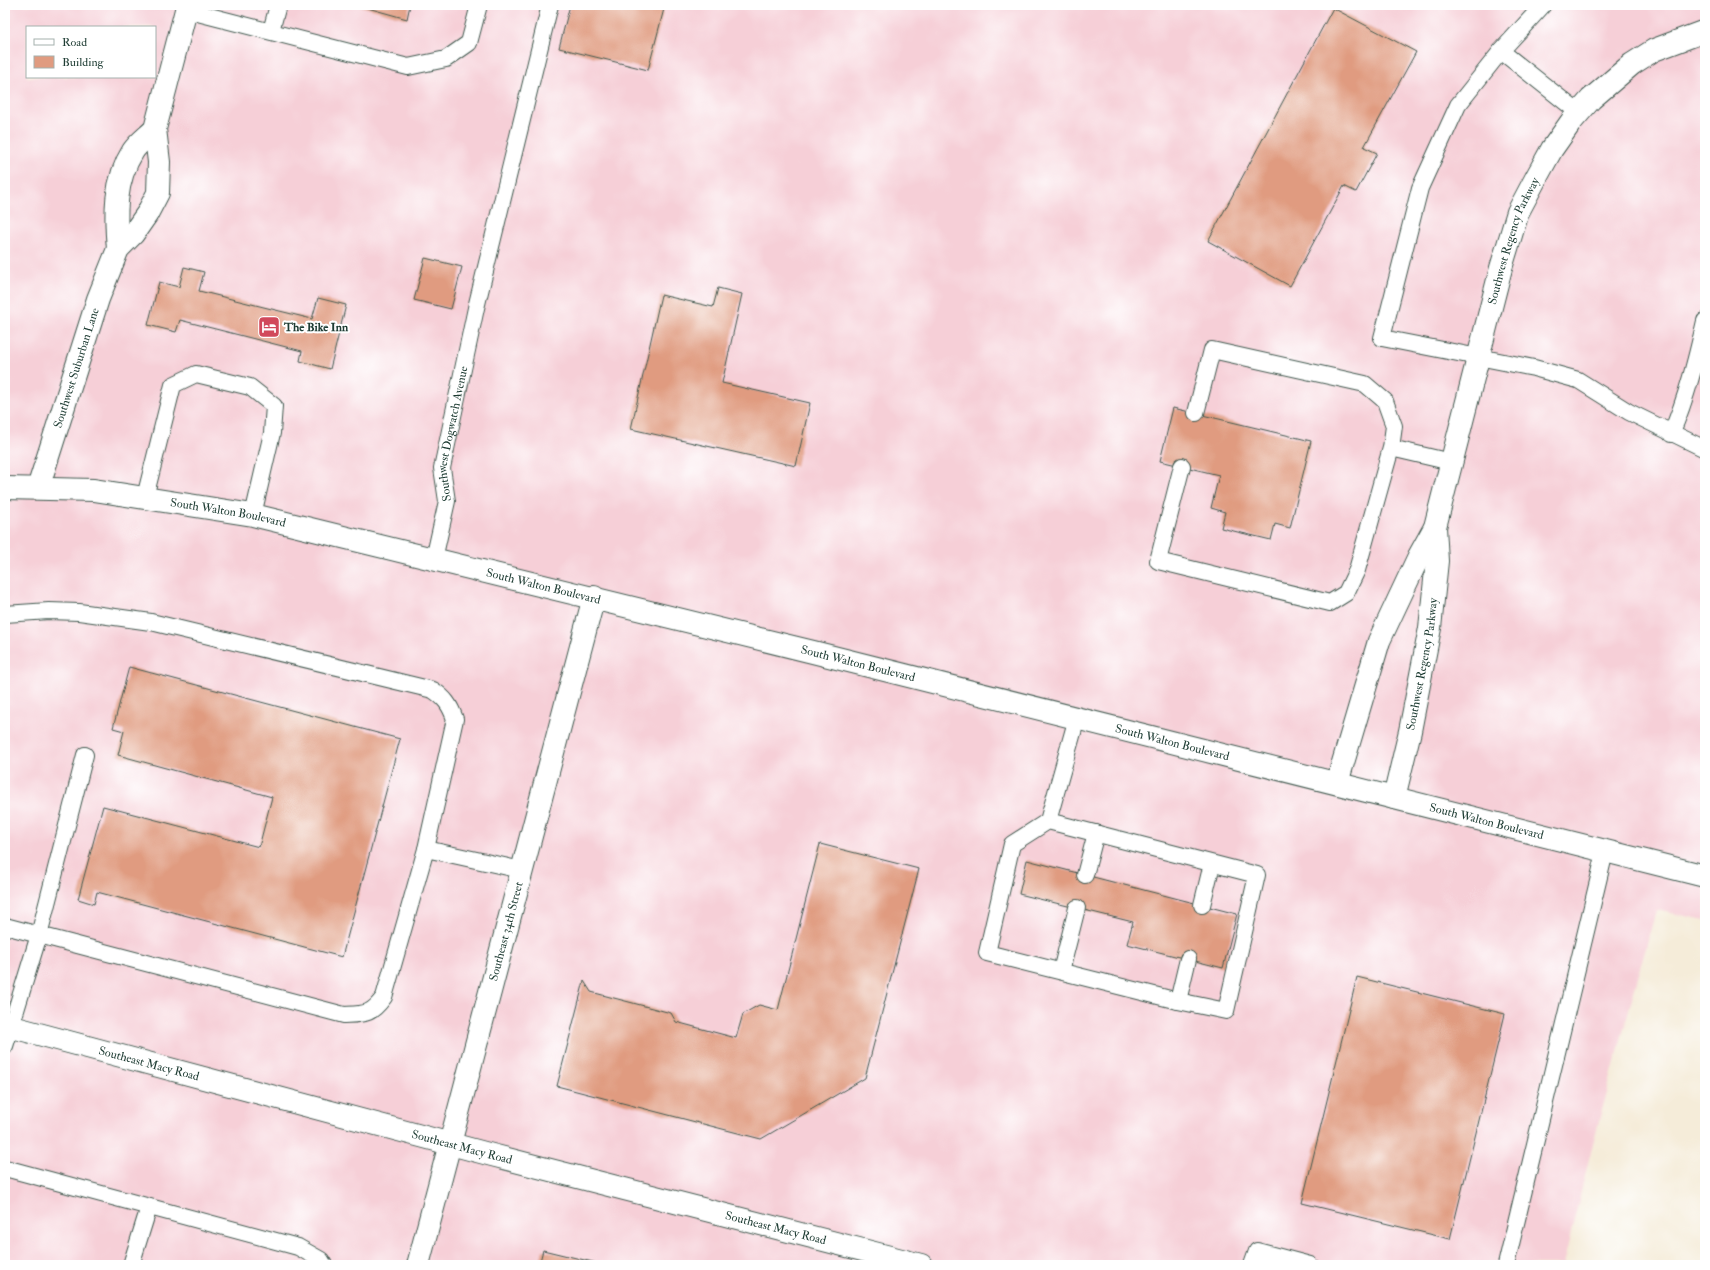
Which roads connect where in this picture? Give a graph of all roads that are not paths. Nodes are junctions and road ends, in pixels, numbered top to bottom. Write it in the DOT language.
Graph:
graph roads {
  1 [pos="278,5"];
  2 [pos="479,5"];
  3 [pos="550,5"];
  4 [pos="1543,5"];
  5 [pos="186,10"];
  6 [pos="271,31"];
  7 [pos="1705,31"];
  8 [pos="1501,51"];
  9 [pos="1579,113"];
  10 [pos="155,129"];
  11 [pos="118,249"];
  12 [pos="1705,321"];
  13 [pos="1478,357"];
  14 [pos="1196,413"];
  15 [pos="1671,434"];
  16 [pos="1391,448"];
  17 [pos="1705,449"];
  18 [pos="1451,462"];
  19 [pos="1182,466"];
  20 [pos="5,488"];
  21 [pos="38,488"];
  22 [pos="145,497"];
  23 [pos="253,515"];
  24 [pos="1435,527"];
  25 [pos="434,559"];
  26 [pos="594,597"];
  27 [pos="5,614"];
  28 [pos="1077,718"];
  29 [pos="85,755"];
  30 [pos="1337,783"];
  31 [pos="1394,798"];
  32 [pos="1048,821"];
  33 [pos="1096,833"];
  34 [pos="426,849"];
  35 [pos="1605,852"];
  36 [pos="1212,864"];
  37 [pos="522,870"];
  38 [pos="1085,875"];
  39 [pos="1705,876"];
  40 [pos="1202,905"];
  41 [pos="1077,908"];
  42 [pos="5,926"];
  43 [pos="39,934"];
  44 [pos="1188,959"];
  45 [pos="1061,971"];
  46 [pos="1178,1001"];
  47 [pos="7,1033"];
  48 [pos="450,1144"];
  49 [pos="5,1168"];
  50 [pos="149,1207"];
  51 [pos="131,1265"];
  52 [pos="324,1265"];
  53 [pos="418,1265"];
  54 [pos="921,1265"];
  55 [pos="1252,1265"];
  56 [pos="1310,1265"];
  57 [pos="1506,1265"];
  1 -- 6 [label="lane"];
  2 -- 6 [label="lane"];
  3 -- 25 [label="lane, Southwest Dogwatch Avenue"];
  4 -- 8 [label="lane"];
  5 -- 6 [label="lane"];
  5 -- 10 [label="street, Southwest Suburban Lane"];
  7 -- 9 [label="street, Southwest Regency Parkway"];
  8 -- 9 [label="lane"];
  8 -- 13 [label="lane"];
  9 -- 13 [label="street, Southwest Regency Parkway"];
  10 -- 11 [label="street, Southwest Suburban Lane"];
  10 -- 11 [label="street, Southwest Suburban Lane"];
  11 -- 21 [label="street, Southwest Suburban Lane"];
  12 -- 15 [label="lane"];
  13 -- 15 [label="lane"];
  13 -- 18 [label="street, Southwest Regency Parkway"];
  14 -- 16 [label="lane"];
  15 -- 17 [label="lane"];
  16 -- 18 [label="lane"];
  16 -- 19 [label="lane"];
  18 -- 24 [label="street, Southwest Regency Parkway"];
  20 -- 21 [label="street, South Walton Boulevard"];
  21 -- 22 [label="street, South Walton Boulevard"];
  22 -- 23 [label="street, South Walton Boulevard"];
  22 -- 23 [label="lane"];
  23 -- 25 [label="street, South Walton Boulevard"];
  24 -- 30 [label="street, Southwest Regency Parkway"];
  24 -- 31 [label="street, Southwest Regency Parkway"];
  25 -- 26 [label="street, South Walton Boulevard"];
  26 -- 28 [label="street, South Walton Boulevard"];
  26 -- 37 [label="street, Southeast 34th Street"];
  27 -- 34 [label="lane"];
  28 -- 30 [label="street, South Walton Boulevard"];
  28 -- 32 [label="lane"];
  29 -- 43 [label="lane"];
  30 -- 31 [label="street, South Walton Boulevard"];
  31 -- 35 [label="street, South Walton Boulevard"];
  32 -- 33 [label="lane"];
  32 -- 45 [label="lane"];
  33 -- 36 [label="lane"];
  33 -- 38 [label="lane"];
  34 -- 37 [label="lane"];
  34 -- 43 [label="lane"];
  35 -- 39 [label="street, South Walton Boulevard"];
  35 -- 57 [label="lane"];
  36 -- 40 [label="lane"];
  36 -- 46 [label="lane"];
  37 -- 48 [label="street, Southeast 34th Street"];
  41 -- 45 [label="lane"];
  42 -- 43 [label="lane"];
  43 -- 47 [label="lane"];
  44 -- 46 [label="lane"];
  45 -- 46 [label="lane"];
  47 -- 48 [label="street, Southeast Macy Road"];
  48 -- 53 [label="street, Southeast 34th Street"];
  48 -- 54 [label="street, Southeast Macy Road"];
  49 -- 50 [label="lane"];
  50 -- 51 [label="lane"];
  50 -- 52 [label="lane"];
  55 -- 56 [label="lane"];
}
